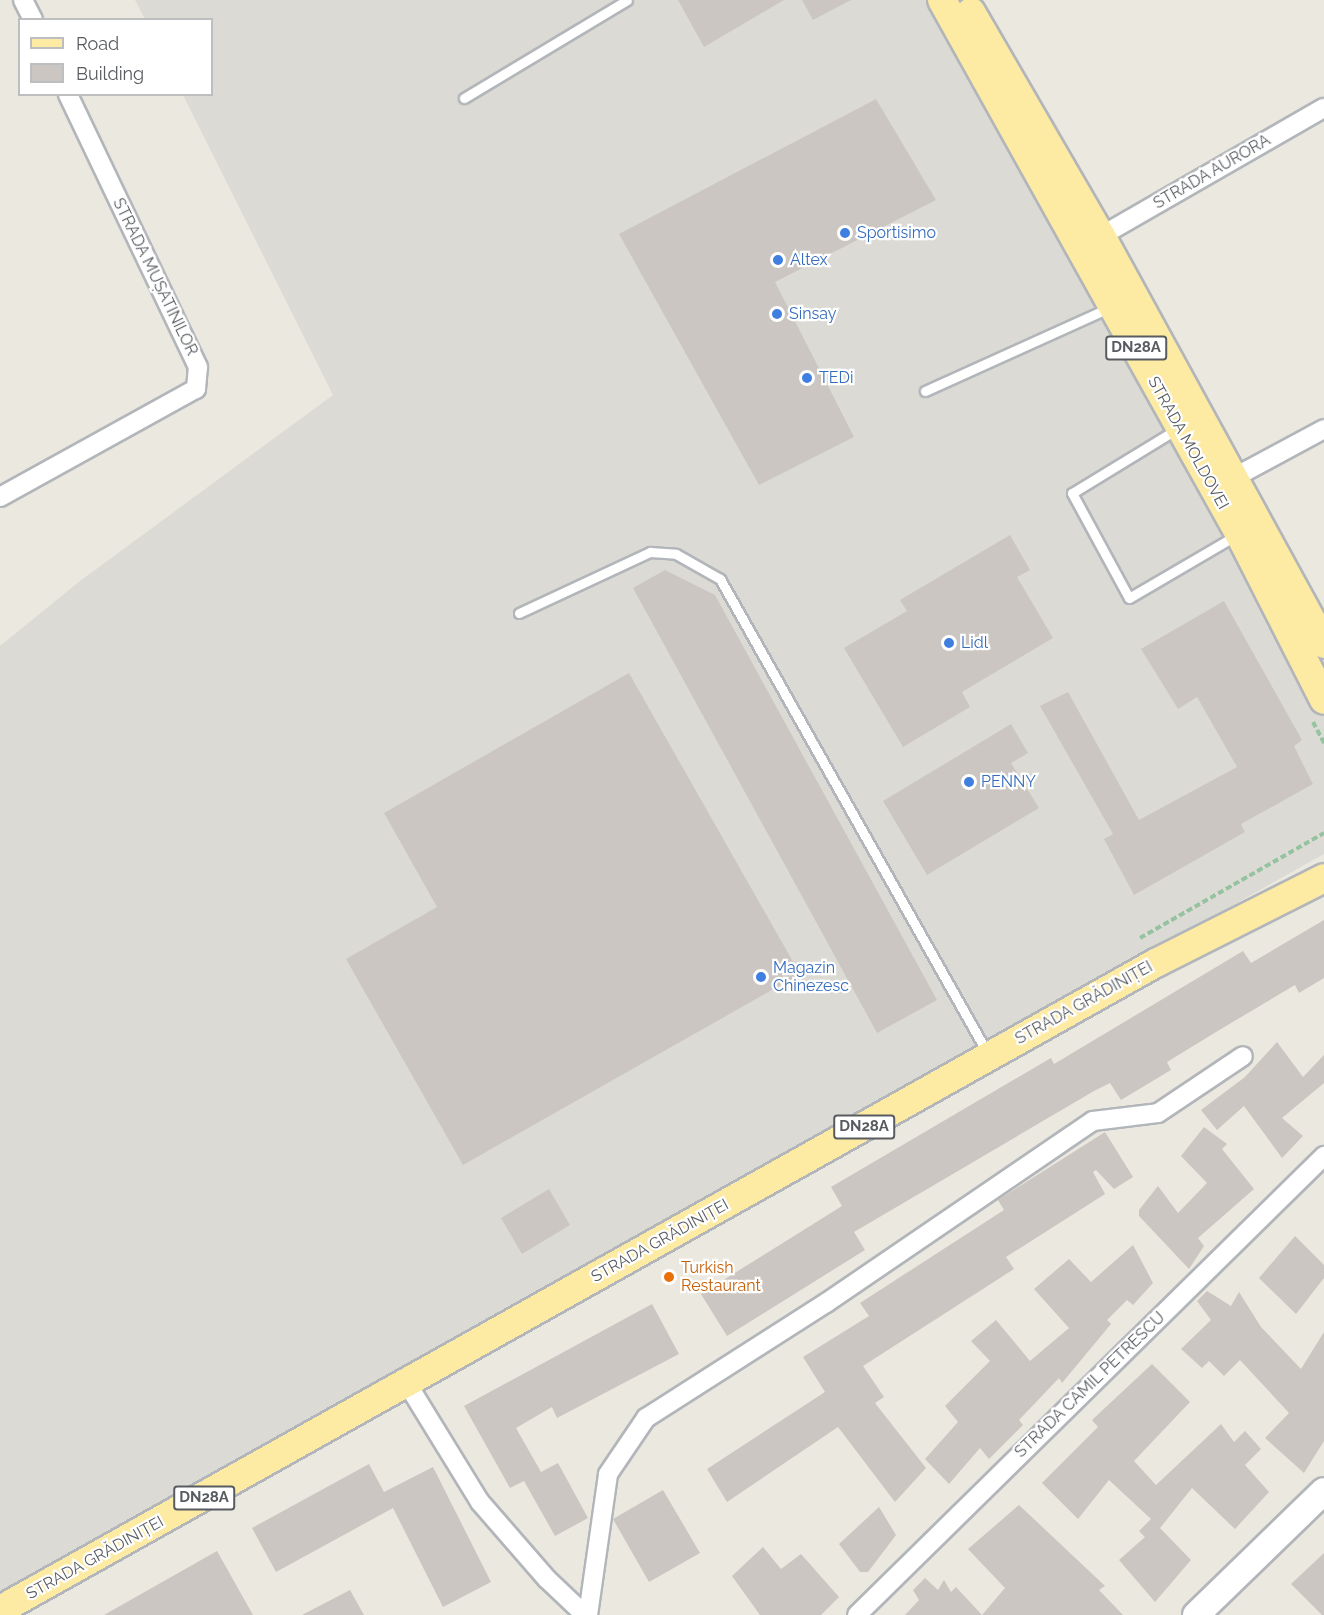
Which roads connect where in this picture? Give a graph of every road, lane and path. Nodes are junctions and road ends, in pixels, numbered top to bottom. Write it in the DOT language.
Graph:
graph roads {
  1 [pos="23,0"];
  2 [pos="627,0"];
  3 [pos="942,0"];
  4 [pos="964,0"];
  5 [pos="32,18"];
  6 [pos="69,96"];
  7 [pos="464,98"];
  8 [pos="1324,108"];
  9 [pos="1101,236"];
  10 [pos="1113,306"];
  11 [pos="925,391"];
  12 [pos="1179,427"];
  13 [pos="1324,429"];
  14 [pos="1234,477"];
  15 [pos="0,497"];
  16 [pos="1239,533"];
  17 [pos="519,613"];
  18 [pos="1324,644"];
  19 [pos="1324,700"];
  20 [pos="1324,833"];
  21 [pos="1324,878"];
  22 [pos="1140,938"];
  23 [pos="989,1056"];
  24 [pos="1243,1056"];
  25 [pos="1324,1156"];
  26 [pos="408,1385"];
  27 [pos="1324,1491"];
  28 [pos="0,1610"];
  29 [pos="586,1615"];
  30 [pos="856,1615"];
  31 [pos="1196,1615"];
  1 -- 5 [label="street"];
  2 -- 7 [label="lane"];
  3 -- 10 [label="main road, STRADA MOLDOVEI / DN28A"];
  4 -- 9 [label="main road, STRADA MOLDOVEI / DN28A"];
  6 -- 15 [label="street, STRADA MUȘATINILOR"];
  8 -- 9 [label="street, STRADA AURORA"];
  9 -- 14 [label="main road, STRADA MOLDOVEI / DN28A"];
  10 -- 11 [label="lane"];
  10 -- 12 [label="main road, STRADA MOLDOVEI / DN28A"];
  12 -- 16 [label="main road, STRADA MOLDOVEI / DN28A"];
  12 -- 16 [label="lane"];
  13 -- 14 [label="street"];
  14 -- 18 [label="main road, STRADA MOLDOVEI / DN28A"];
  16 -- 19 [label="main road, STRADA MOLDOVEI / DN28A"];
  17 -- 23 [label="lane"];
  20 -- 22 [label="path"];
  21 -- 23 [label="main road, STRADA GRĂDINIȚEI / DN28A"];
  23 -- 26 [label="main road, STRADA GRĂDINIȚEI / DN28A"];
  24 -- 29 [label="street"];
  25 -- 30 [label="street, STRADA CAMIL PETRESCU"];
  26 -- 28 [label="main road, STRADA GRĂDINIȚEI / DN28A"];
  26 -- 29 [label="street"];
  27 -- 31 [label="main road"];
}
